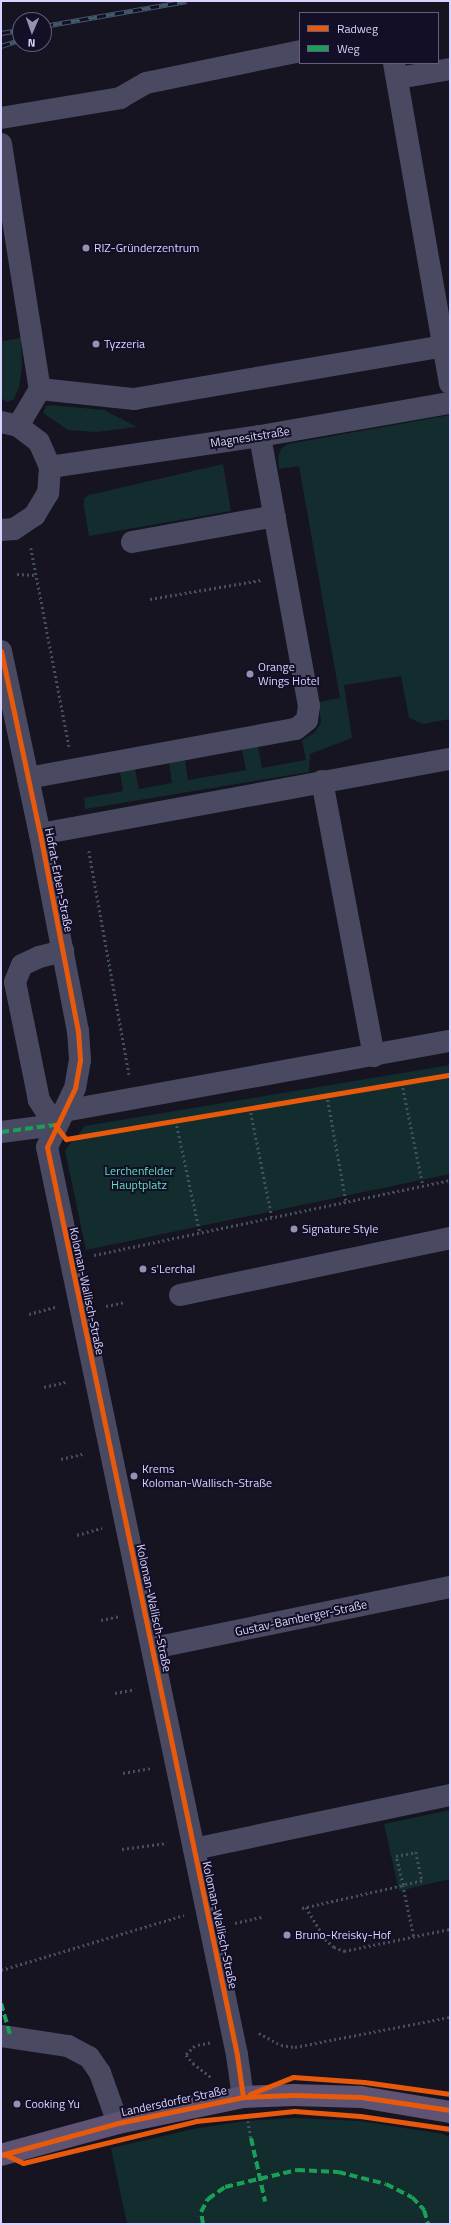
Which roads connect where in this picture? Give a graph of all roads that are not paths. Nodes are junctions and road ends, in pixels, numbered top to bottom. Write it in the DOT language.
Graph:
graph roads {
  1 [pos="299,51"];
  2 [pos="450,69"];
  3 [pos="396,71"];
  4 [pos="1,118"];
  5 [pos="1,144"];
  6 [pos="444,346"];
  7 [pos="450,383"];
  8 [pos="40,389"];
  9 [pos="450,403"];
  10 [pos="9,424"];
  11 [pos="260,436"];
  12 [pos="50,467"];
  13 [pos="275,516"];
  14 [pos="1,530"];
  15 [pos="132,542"];
  16 [pos="1,651"];
  17 [pos="450,759"];
  18 [pos="28,778"];
  19 [pos="322,781"];
  20 [pos="40,834"];
  21 [pos="63,951"];
  22 [pos="450,1041"];
  23 [pos="374,1056"];
  24 [pos="60,1118"];
  25 [pos="1,1132"];
  26 [pos="450,1238"];
  27 [pos="180,1295"];
  28 [pos="450,1587"];
  29 [pos="153,1648"];
  30 [pos="450,1795"];
  31 [pos="194,1849"];
  32 [pos="1,2036"];
  33 [pos="245,2106"];
  34 [pos="450,2111"];
  35 [pos="118,2123"];
  36 [pos="1,2155"];
  1 -- 4 [label="street"];
  2 -- 3 [label="street"];
  3 -- 6 [label="street"];
  5 -- 8 [label="street"];
  6 -- 7 [label="street"];
  6 -- 8 [label="street"];
  8 -- 10 [label="street"];
  9 -- 11 [label="street, Magnesitstraße"];
  10 -- 12 [label="street"];
  11 -- 12 [label="street, Magnesitstraße"];
  11 -- 13 [label="street"];
  12 -- 14 [label="street"];
  13 -- 15 [label="street"];
  13 -- 18 [label="street"];
  16 -- 18 [label="street, Hofrat-Erben-Straße"];
  17 -- 19 [label="street"];
  18 -- 20 [label="street, Hofrat-Erben-Straße"];
  19 -- 20 [label="street"];
  19 -- 23 [label="street"];
  20 -- 21 [label="street, Hofrat-Erben-Straße"];
  21 -- 24 [label="street, Hofrat-Erben-Straße"];
  21 -- 24 [label="street"];
  22 -- 23 [label="street"];
  23 -- 24 [label="street"];
  24 -- 25 [label="street"];
  24 -- 29 [label="street, Koloman-Wallisch-Straße"];
  26 -- 27 [label="street"];
  28 -- 29 [label="street, Gustav-Bamberger-Straße"];
  29 -- 31 [label="street, Koloman-Wallisch-Straße"];
  30 -- 31 [label="street"];
  31 -- 33 [label="street, Koloman-Wallisch-Straße"];
  32 -- 35 [label="street"];
  33 -- 34 [label="main road, Landersdorfer Straße"];
  33 -- 35 [label="main road, Landersdorfer Straße"];
  35 -- 36 [label="main road, Landersdorfer Straße"];
}
